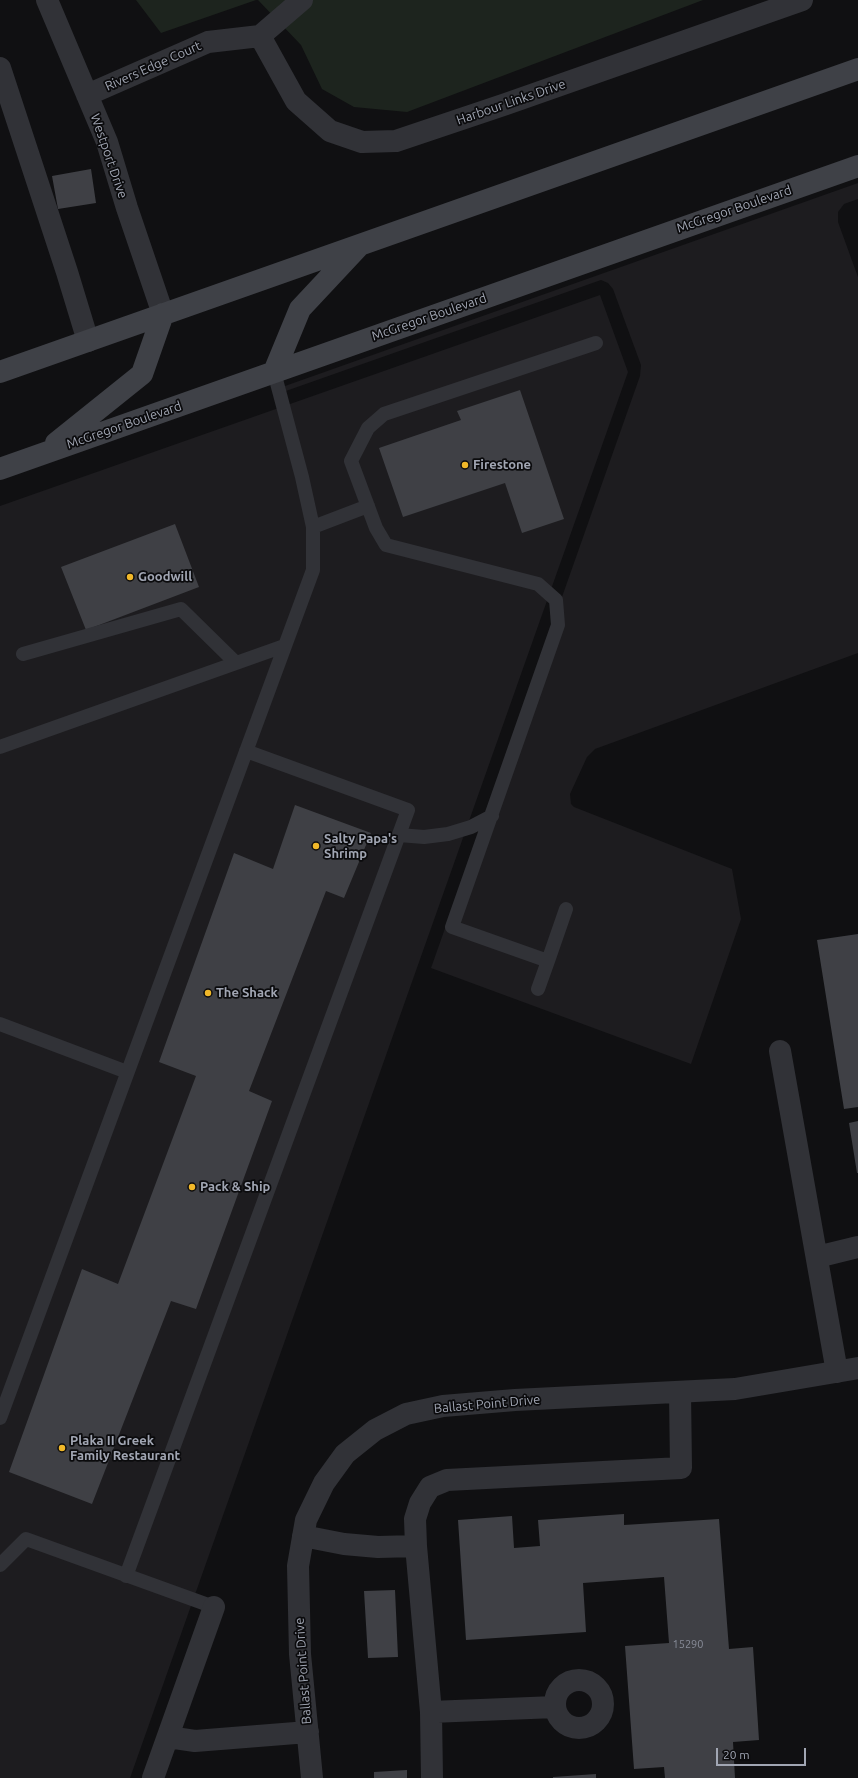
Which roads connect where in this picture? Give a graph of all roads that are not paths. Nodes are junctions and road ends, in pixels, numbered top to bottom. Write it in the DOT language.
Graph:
graph roads {
  1 [pos="47,0"];
  2 [pos="302,0"];
  3 [pos="802,0"];
  4 [pos="260,36"];
  5 [pos="0,68"];
  6 [pos="858,69"];
  7 [pos="87,95"];
  8 [pos="858,166"];
  9 [pos="360,245"];
  10 [pos="163,314"];
  11 [pos="88,341"];
  12 [pos="596,344"];
  13 [pos="0,372"];
  14 [pos="274,372"];
  15 [pos="42,454"];
  16 [pos="0,469"];
  17 [pos="368,506"];
  18 [pos="313,527"];
  19 [pos="284,646"];
  20 [pos="24,654"];
  21 [pos="236,663"];
  22 [pos="0,747"];
  23 [pos="246,752"];
  24 [pos="492,816"];
  25 [pos="399,835"];
  26 [pos="566,909"];
  27 [pos="548,961"];
  28 [pos="538,990"];
  29 [pos="0,1024"];
  30 [pos="780,1051"];
  31 [pos="127,1072"];
  32 [pos="858,1247"];
  33 [pos="817,1258"];
  34 [pos="848,1370"];
  35 [pos="680,1392"];
  36 [pos="0,1418"];
  37 [pos="303,1536"];
  38 [pos="416,1546"];
  39 [pos="0,1565"];
  40 [pos="126,1576"];
  41 [pos="214,1607"];
  42 [pos="554,1707"];
  43 [pos="431,1712"];
  44 [pos="308,1732"];
  45 [pos="168,1737"];
  46 [pos="153,1778"];
  47 [pos="312,1778"];
  48 [pos="432,1778"];
  1 -- 7 [label="street, Westport Drive"];
  2 -- 4 [label="street"];
  3 -- 4 [label="street, Harbour Links Drive"];
  4 -- 7 [label="street, Rivers Edge Court"];
  5 -- 11 [label="street"];
  6 -- 9 [label="main road"];
  7 -- 10 [label="street, Westport Drive"];
  8 -- 14 [label="main road, McGregor Boulevard"];
  9 -- 10 [label="main road"];
  9 -- 14 [label="main road"];
  10 -- 11 [label="main road"];
  10 -- 15 [label="main road"];
  11 -- 13 [label="main road"];
  12 -- 17 [label="lane"];
  14 -- 15 [label="main road, McGregor Boulevard"];
  14 -- 18 [label="lane"];
  15 -- 16 [label="main road, McGregor Boulevard"];
  17 -- 18 [label="lane"];
  17 -- 24 [label="lane"];
  18 -- 19 [label="lane"];
  19 -- 21 [label="lane"];
  19 -- 23 [label="lane"];
  20 -- 21 [label="lane"];
  21 -- 22 [label="lane"];
  23 -- 25 [label="lane"];
  23 -- 31 [label="lane"];
  24 -- 25 [label="lane"];
  24 -- 27 [label="lane"];
  25 -- 40 [label="lane"];
  26 -- 27 [label="lane"];
  27 -- 28 [label="lane"];
  29 -- 31 [label="lane"];
  30 -- 33 [label="street"];
  31 -- 36 [label="lane"];
  32 -- 33 [label="street"];
  33 -- 34 [label="street"];
  34 -- 35 [label="street, Ballast Point Drive"];
  35 -- 37 [label="street, Ballast Point Drive"];
  35 -- 38 [label="street"];
  37 -- 38 [label="street"];
  37 -- 44 [label="street, Ballast Point Drive"];
  38 -- 43 [label="street"];
  39 -- 40 [label="lane"];
  40 -- 41 [label="lane"];
  41 -- 45 [label="street"];
  42 -- 43 [label="street"];
  43 -- 48 [label="street"];
  44 -- 45 [label="street, Ballast Point Drive"];
  44 -- 47 [label="street, Ballast Point Drive"];
  45 -- 46 [label="street"];
}
